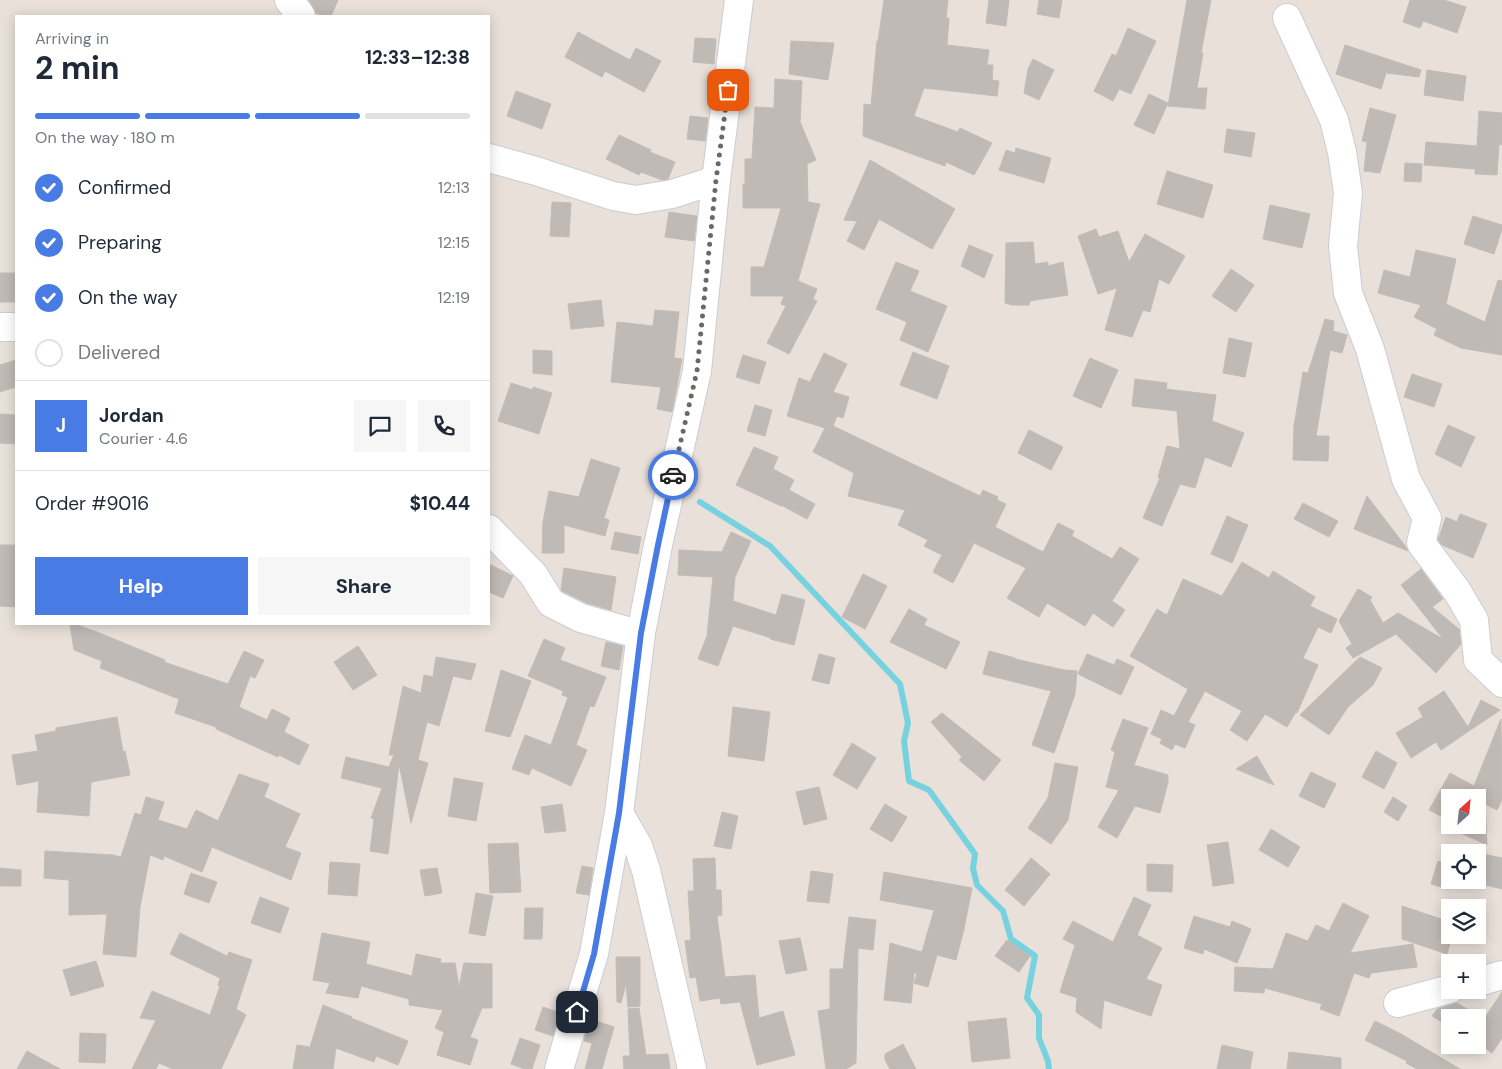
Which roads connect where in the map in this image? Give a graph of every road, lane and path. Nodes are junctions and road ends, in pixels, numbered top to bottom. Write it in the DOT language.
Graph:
graph roads {
  1 [pos="289,0"];
  2 [pos="739,0"];
  3 [pos="300,15"];
  4 [pos="1287,18"];
  5 [pos="490,158"];
  6 [pos="716,180"];
  7 [pos="0,327"];
  8 [pos="15,327"];
  9 [pos="490,530"];
  10 [pos="641,633"];
  11 [pos="1502,683"];
  12 [pos="619,813"];
  13 [pos="1502,975"];
  14 [pos="1486,980"];
  15 [pos="1441,991"];
  16 [pos="1398,1003"];
  17 [pos="560,1069"];
  18 [pos="692,1069"];
  1 -- 3 [label="street"];
  2 -- 6 [label="street"];
  4 -- 11 [label="street"];
  5 -- 6 [label="street"];
  6 -- 10 [label="street"];
  7 -- 8 [label="street"];
  9 -- 10 [label="street"];
  10 -- 12 [label="street"];
  12 -- 17 [label="street"];
  12 -- 18 [label="street"];
  13 -- 14 [label="street"];
  15 -- 16 [label="street"];
}
